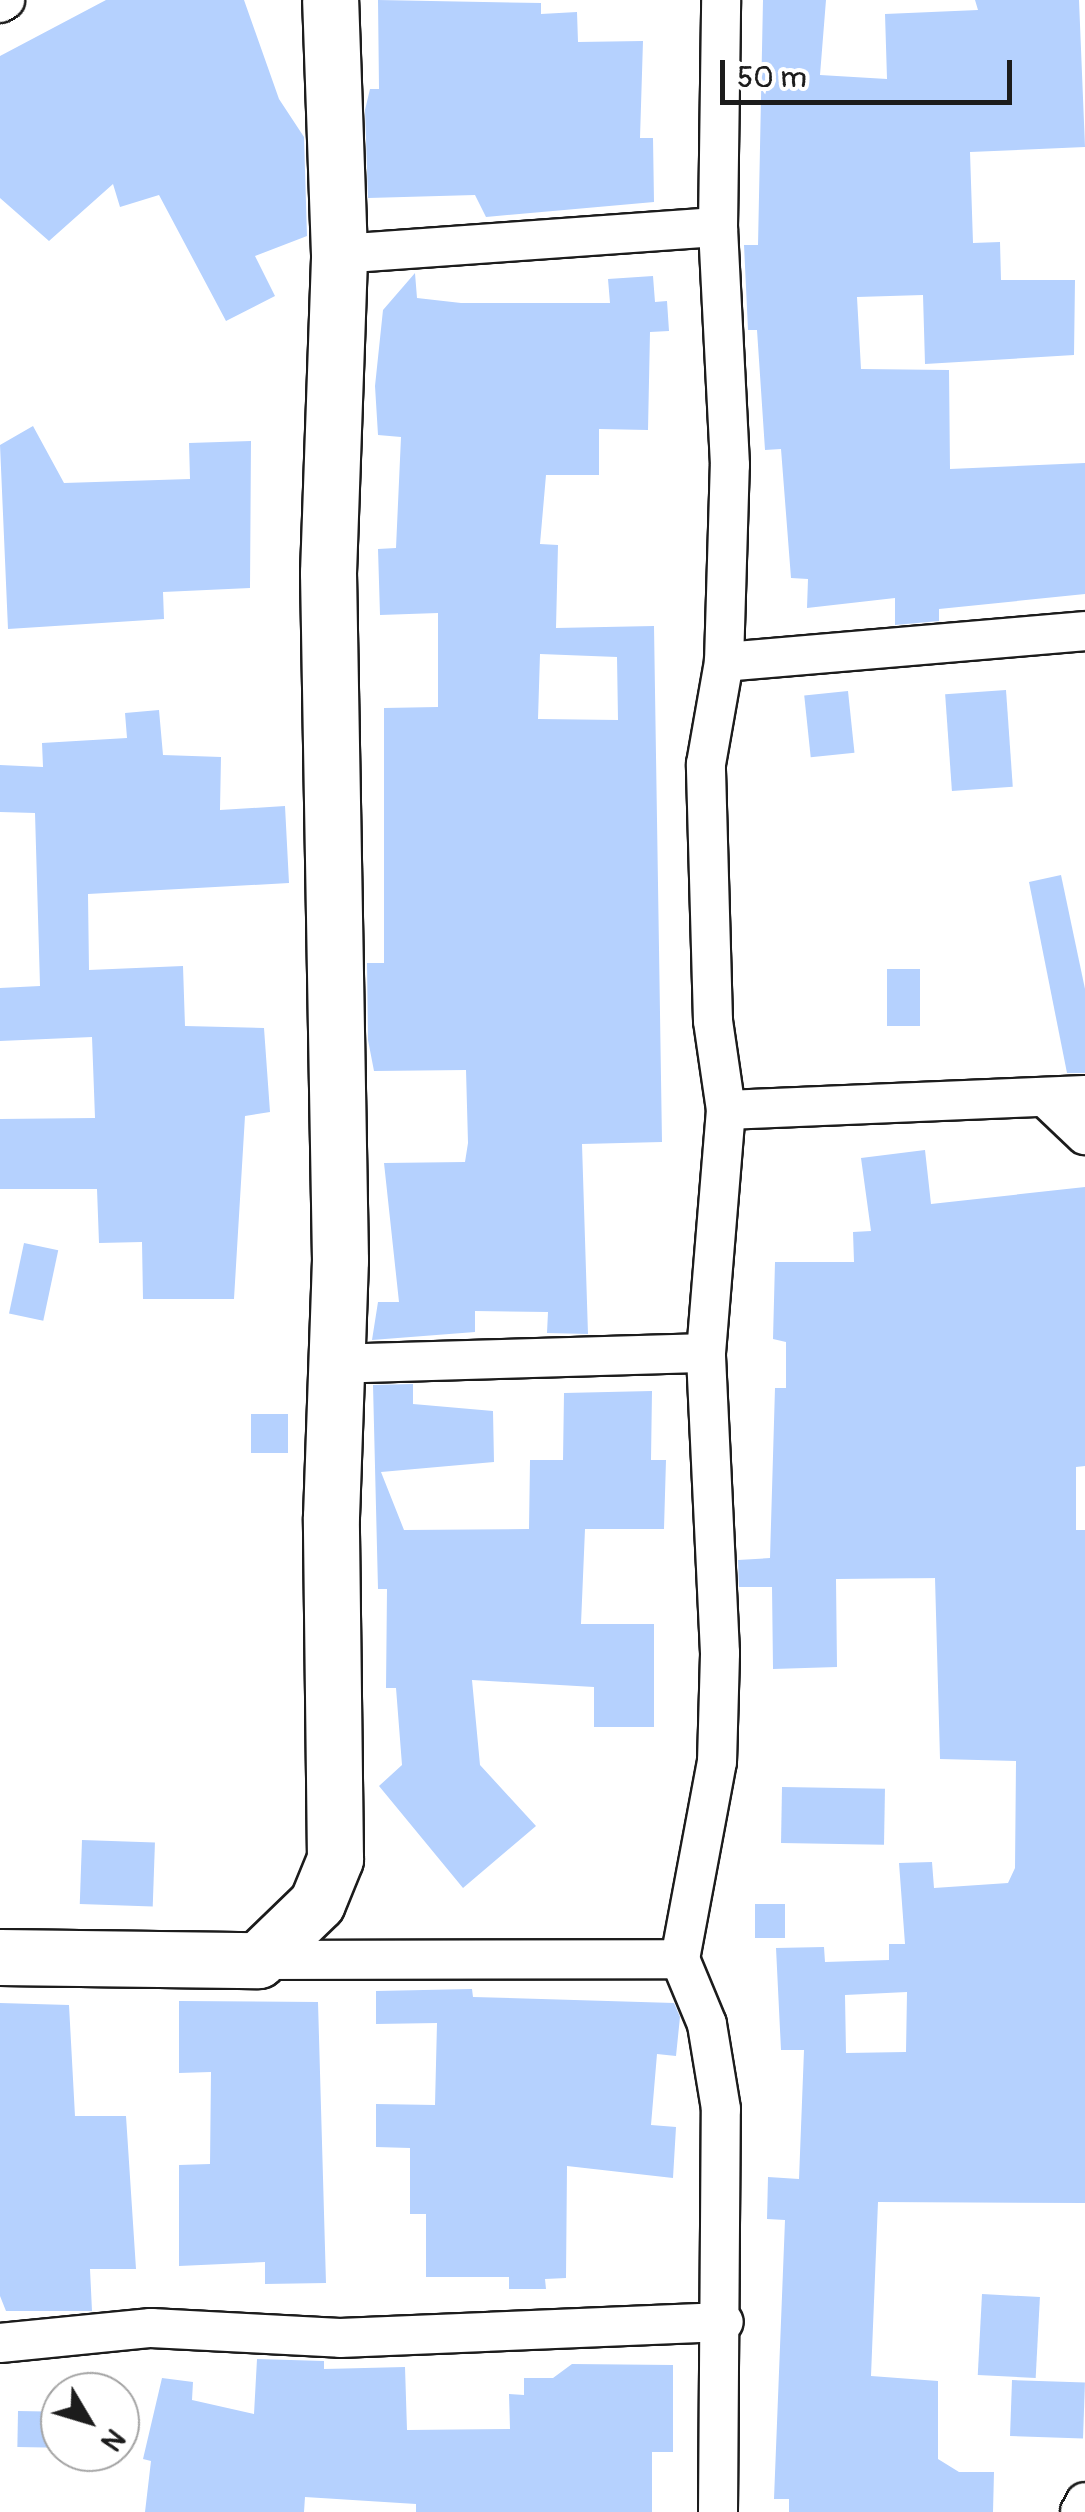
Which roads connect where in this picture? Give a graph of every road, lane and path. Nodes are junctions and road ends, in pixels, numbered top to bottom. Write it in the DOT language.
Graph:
graph roads {
  1 [pos="330,0"];
  2 [pos="721,0"];
  3 [pos="718,227"];
  4 [pos="339,254"];
  5 [pos="1085,631"];
  6 [pos="724,662"];
  7 [pos="1067,1098"];
  8 [pos="726,1110"];
  9 [pos="1085,1134"];
  10 [pos="706,1353"];
  11 [pos="333,1364"];
  12 [pos="0,1956"];
  13 [pos="680,1959"];
  14 [pos="258,1960"];
  15 [pos="724,2322"];
  16 [pos="0,2343"];
  17 [pos="1085,2502"];
  18 [pos="718,2512"];
  19 [pos="1080,2512"];
  1 -- 4 [label="street"];
  2 -- 3 [label="street"];
  3 -- 4 [label="street"];
  3 -- 6 [label="street"];
  4 -- 11 [label="street"];
  5 -- 6 [label="street"];
  6 -- 8 [label="street"];
  7 -- 8 [label="street"];
  7 -- 9 [label="street"];
  8 -- 10 [label="street"];
  10 -- 11 [label="street"];
  10 -- 13 [label="street"];
  11 -- 14 [label="street"];
  12 -- 14 [label="street"];
  13 -- 14 [label="street"];
  13 -- 15 [label="street"];
  15 -- 16 [label="street"];
  15 -- 18 [label="street"];
  17 -- 19 [label="street"];
}
